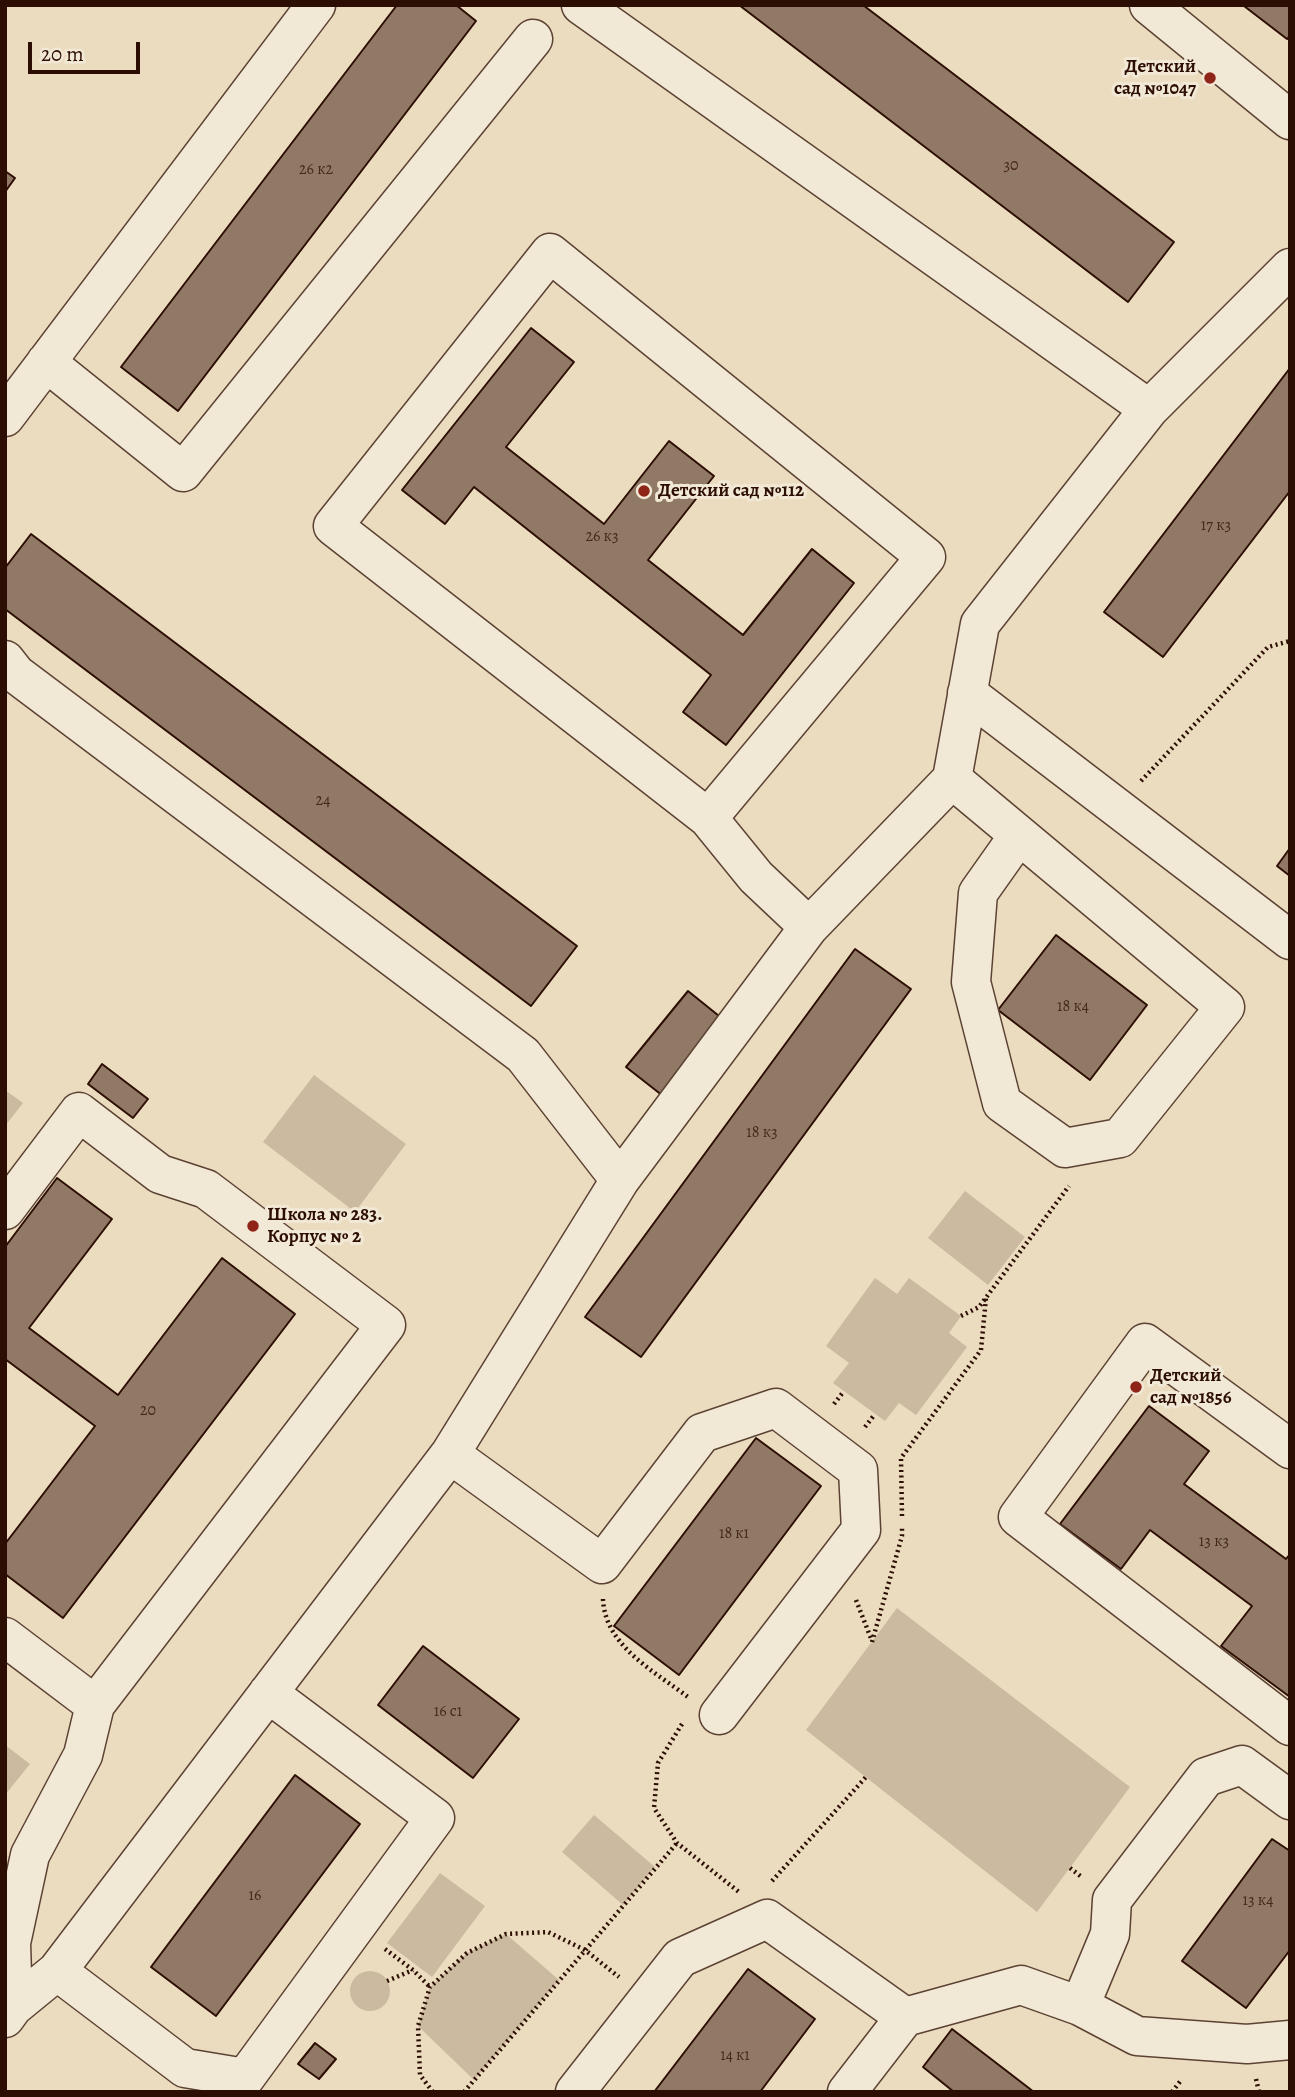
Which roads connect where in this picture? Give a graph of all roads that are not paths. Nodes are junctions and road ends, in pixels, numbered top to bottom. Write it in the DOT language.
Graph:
graph roads {
  1 [pos="316,5"];
  2 [pos="581,5"];
  3 [pos="1149,5"];
  4 [pos="533,39"];
  5 [pos="1287,112"];
  6 [pos="1290,268"];
  7 [pos="46,362"];
  8 [pos="1149,409"];
  9 [pos="5,417"];
  10 [pos="9,674"];
  11 [pos="967,693"];
  12 [pos="952,779"];
  13 [pos="708,818"];
  14 [pos="1019,835"];
  15 [pos="809,927"];
  16 [pos="1290,940"];
  17 [pos="620,1180"];
  18 [pos="5,1210"];
  19 [pos="1290,1449"];
  20 [pos="450,1454"];
  21 [pos="5,1637"];
  22 [pos="268,1693"];
  23 [pos="95,1705"];
  24 [pos="719,1715"];
  25 [pos="1290,1726"];
  26 [pos="1290,1800"];
  27 [pos="57,1971"];
  28 [pos="1080,2006"];
  29 [pos="9,2013"];
  30 [pos="905,2017"];
  31 [pos="1290,2040"];
  32 [pos="575,2092"];
  33 [pos="847,2092"];
  1 -- 7 [label="lane"];
  2 -- 8 [label="lane"];
  3 -- 5 [label="lane"];
  4 -- 7 [label="lane"];
  6 -- 8 [label="lane"];
  7 -- 9 [label="lane"];
  8 -- 11 [label="lane"];
  10 -- 17 [label="lane"];
  11 -- 12 [label="lane"];
  11 -- 16 [label="lane"];
  12 -- 14 [label="lane"];
  12 -- 15 [label="lane"];
  13 -- 13 [label="lane"];
  13 -- 15 [label="lane"];
  14 -- 14 [label="lane"];
  15 -- 17 [label="lane"];
  17 -- 20 [label="lane"];
  18 -- 23 [label="lane"];
  19 -- 25 [label="lane"];
  20 -- 22 [label="lane"];
  20 -- 24 [label="lane"];
  21 -- 23 [label="lane"];
  22 -- 27 [label="lane"];
  22 -- 27 [label="lane"];
  23 -- 29 [label="lane"];
  26 -- 28 [label="lane"];
  27 -- 29 [label="lane"];
  28 -- 30 [label="lane"];
  28 -- 31 [label="lane"];
  30 -- 32 [label="lane"];
  30 -- 33 [label="lane"];
}
